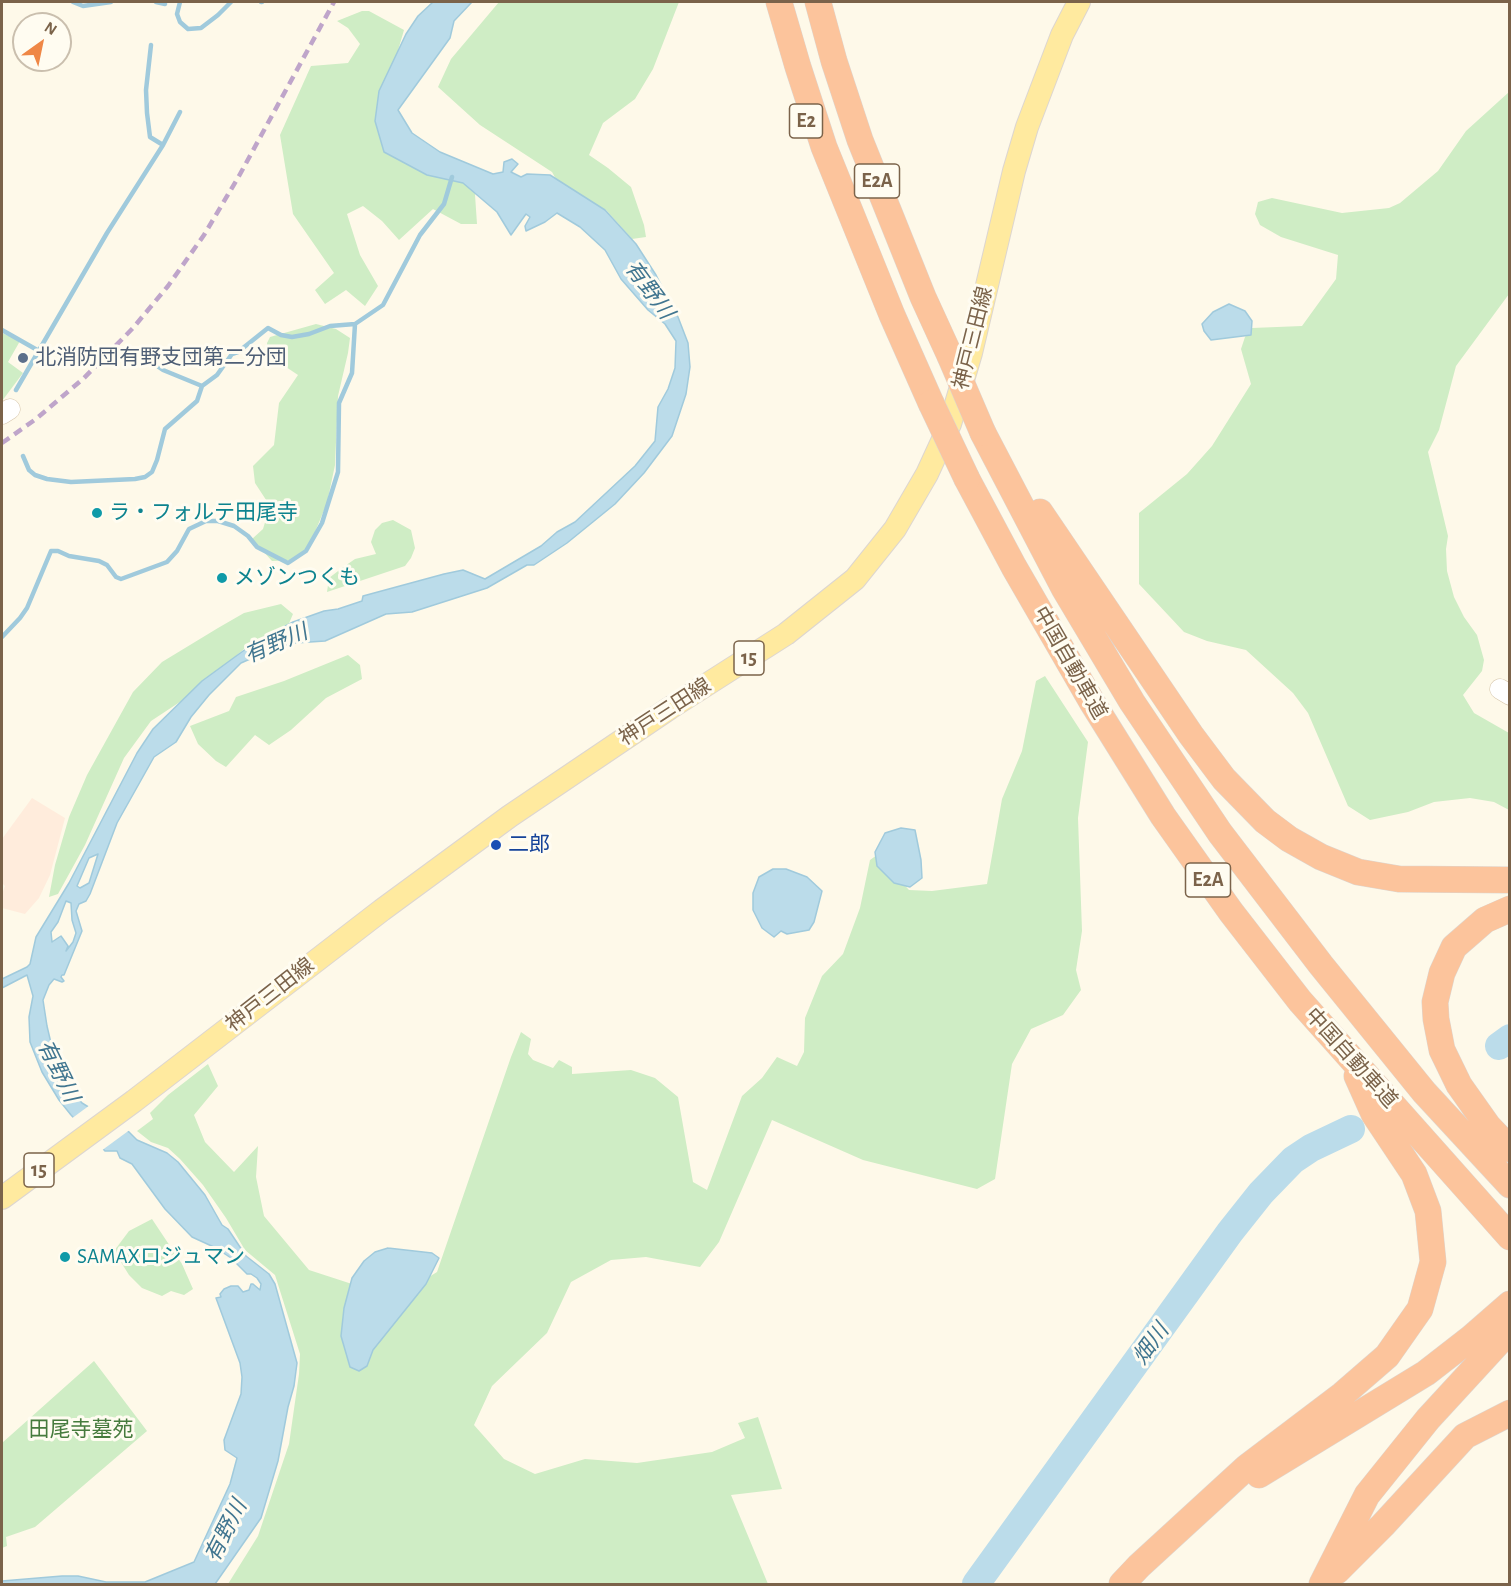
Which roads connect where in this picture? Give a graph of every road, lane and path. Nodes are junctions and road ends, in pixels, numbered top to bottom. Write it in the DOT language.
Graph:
graph roads {
  1 [pos="761,2"];
  2 [pos="779,2"];
  3 [pos="818,2"];
  4 [pos="828,2"];
  5 [pos="1079,2"];
  6 [pos="894,225"];
  7 [pos="860,237"];
  8 [pos="983,433"];
  9 [pos="1509,880"];
  10 [pos="1509,909"];
  11 [pos="1347,1054"];
  12 [pos="1509,1149"];
  13 [pos="1509,1185"];
  14 [pos="2,1198"];
  15 [pos="1509,1237"];
  16 [pos="1509,1304"];
  17 [pos="1509,1330"];
  18 [pos="1509,1413"];
  19 [pos="1205,1508"];
  20 [pos="1122,1584"];
  21 [pos="1323,1584"];
  1 -- 7 [label="highway, E2"];
  2 -- 7 [label="highway, 中国自動車道 / E2A"];
  3 -- 6 [label="highway, 中国自動車道 / E2A"];
  4 -- 6 [label="highway"];
  5 -- 14 [label="main road, 神戸三田線 / 15"];
  6 -- 8 [label="highway, 中国自動車道 / E2A, bridge"];
  7 -- 11 [label="highway, 中国自動車道 / E2A, bridge"];
  8 -- 9 [label="highway"];
  8 -- 13 [label="highway, 中国自動車道 / E2A"];
  10 -- 12 [label="highway"];
  11 -- 15 [label="highway, 中国自動車道 / E2A"];
  11 -- 19 [label="highway"];
  16 -- 19 [label="highway"];
  17 -- 21 [label="highway"];
  18 -- 21 [label="highway"];
  19 -- 20 [label="highway"];
}
